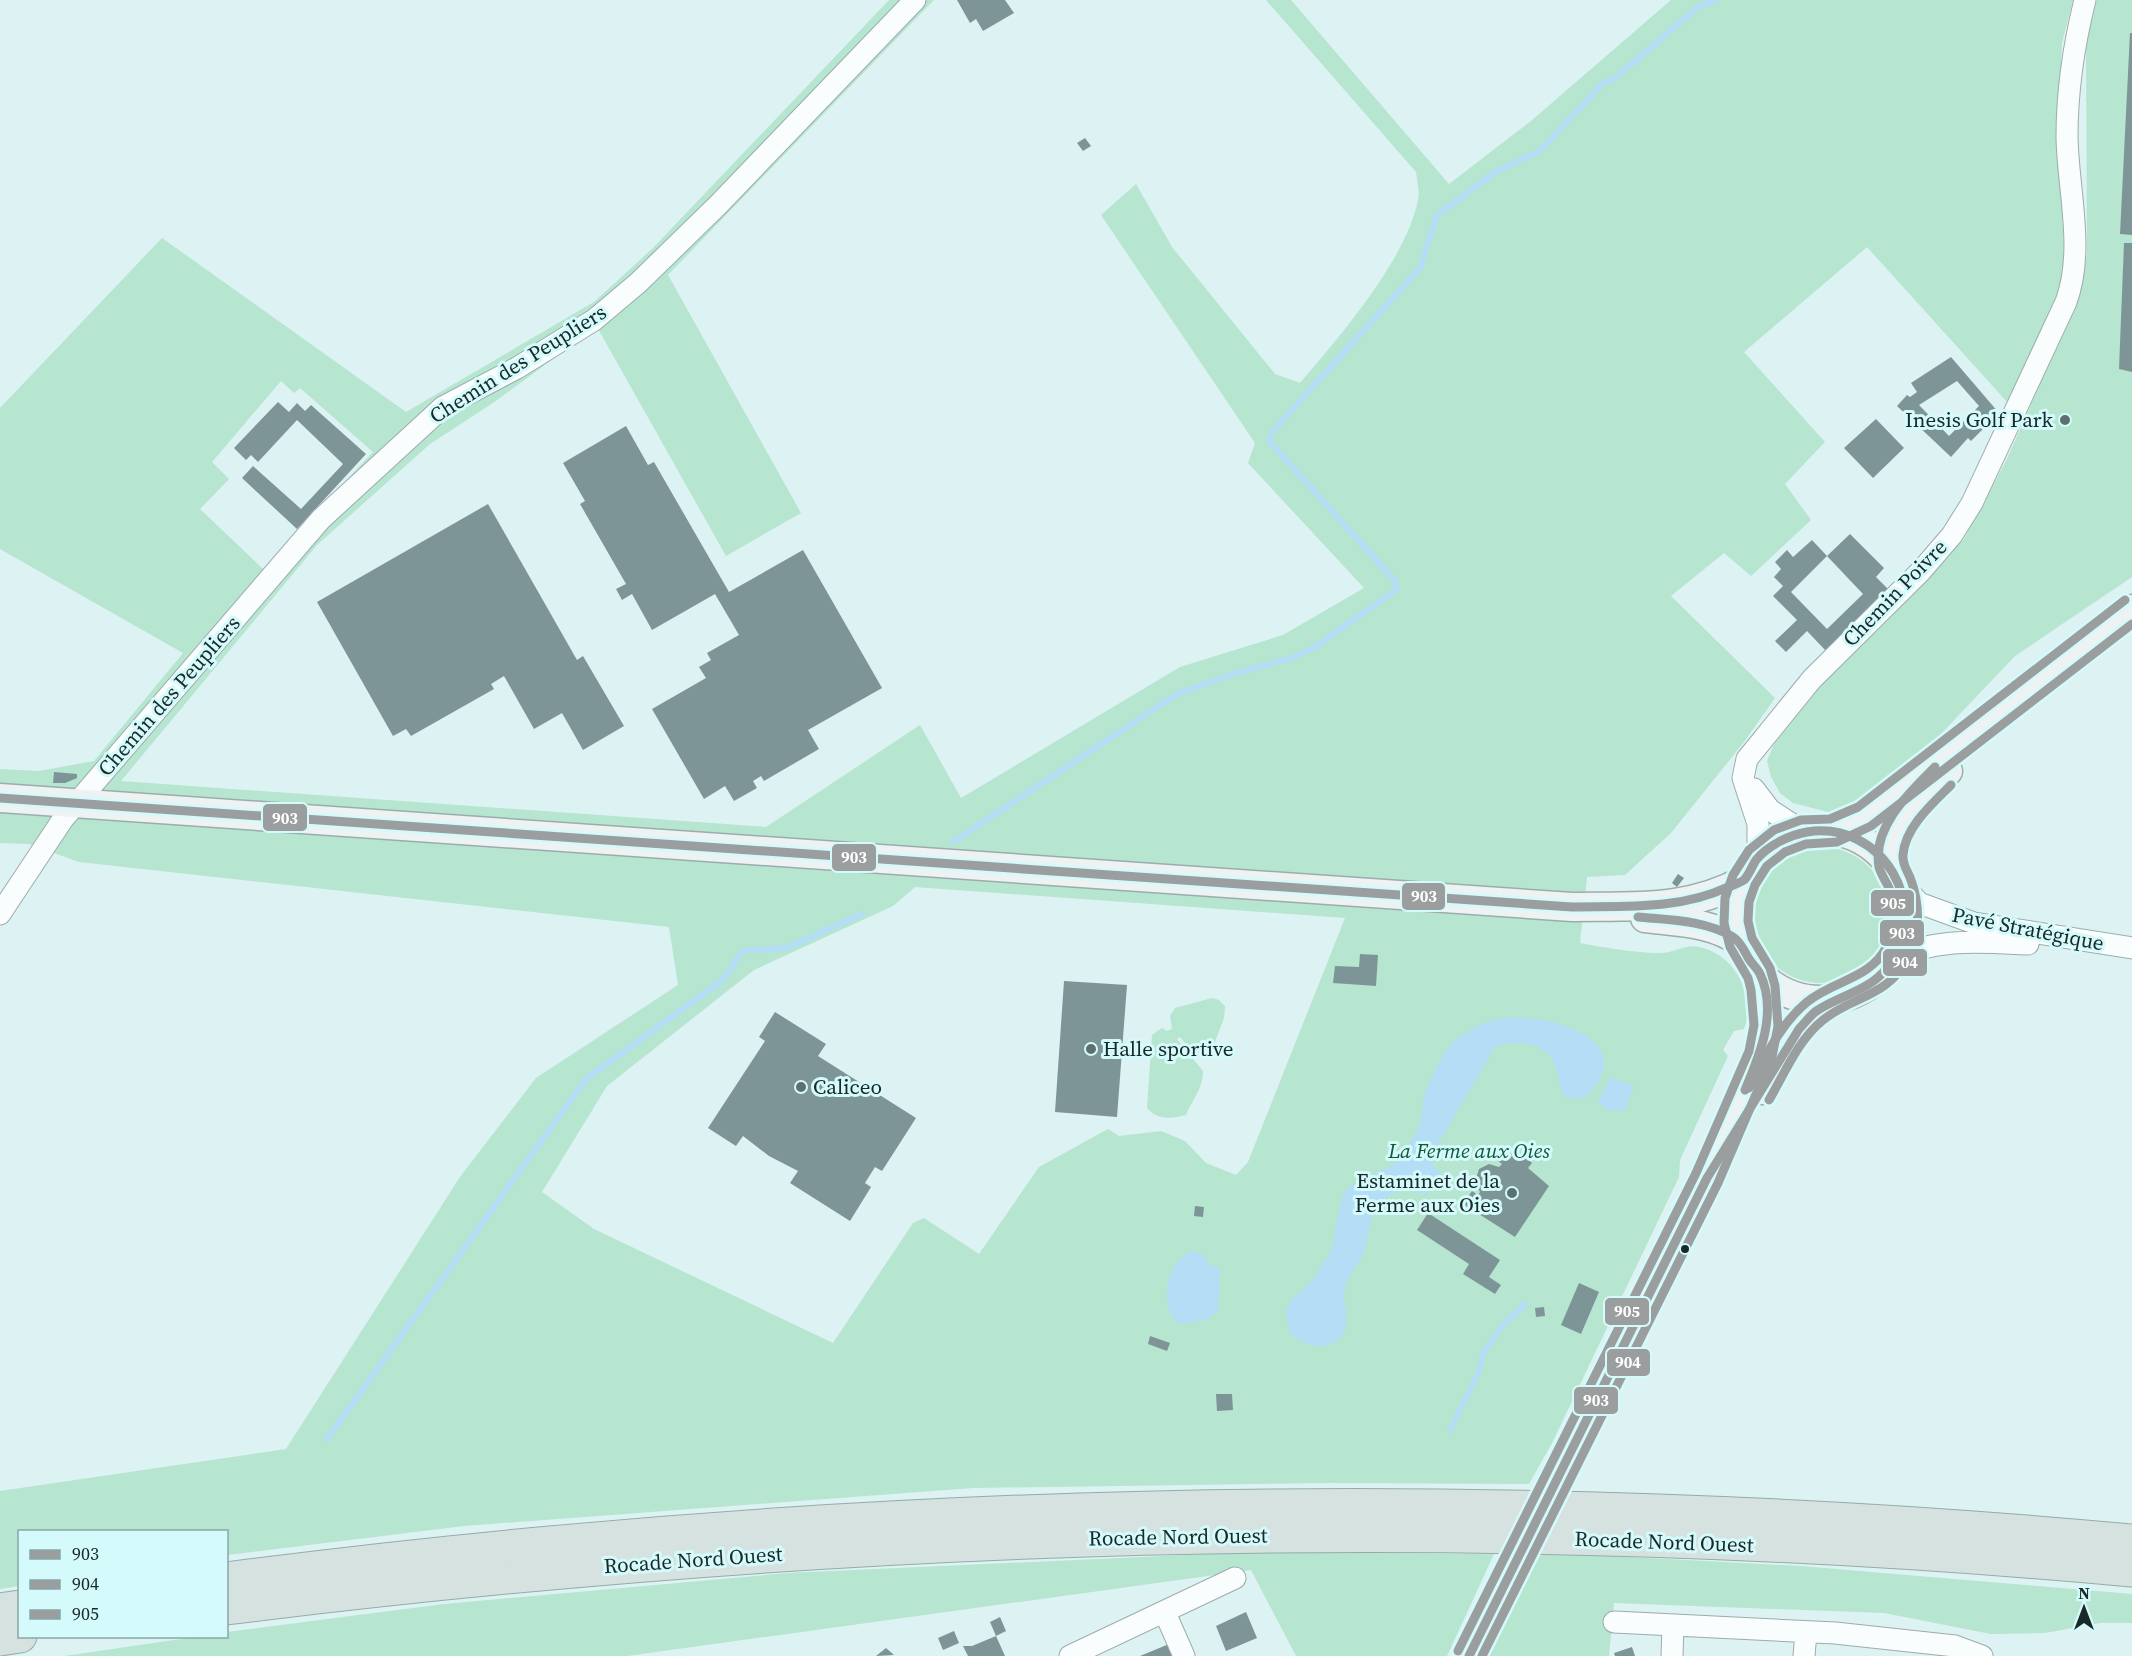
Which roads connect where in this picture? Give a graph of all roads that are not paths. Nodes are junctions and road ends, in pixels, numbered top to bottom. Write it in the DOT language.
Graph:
graph roads {
  1 [pos="915,0"];
  2 [pos="2085,0"];
  3 [pos="2132,609"];
  4 [pos="2039,682"];
  5 [pos="1751,751"];
  6 [pos="0,798"];
  7 [pos="70,811"];
  8 [pos="1833,831"];
  9 [pos="1804,832"];
  10 [pos="1751,869"];
  11 [pos="1895,874"];
  12 [pos="1572,907"];
  13 [pos="0,914"];
  14 [pos="1741,943"];
  15 [pos="2132,948"];
  16 [pos="1894,959"];
  17 [pos="1760,973"];
  18 [pos="1842,997"];
  19 [pos="1707,1178"];
  20 [pos="2132,1541"];
  21 [pos="2132,1570"];
  22 [pos="1235,1578"];
  23 [pos="228,1579"];
  24 [pos="18,1607"];
  25 [pos="228,1608"];
  26 [pos="0,1610"];
  27 [pos="1165,1612"];
  28 [pos="1614,1622"];
  29 [pos="1673,1625"];
  30 [pos="1806,1632"];
  31 [pos="18,1636"];
  32 [pos="0,1640"];
  33 [pos="1934,1650"];
  34 [pos="1070,1656"];
  35 [pos="1184,1656"];
  36 [pos="1469,1656"];
  37 [pos="1672,1656"];
  38 [pos="1804,1656"];
  39 [pos="1982,1656"];
  1 -- 7 [label="street, Chemin des Peupliers"];
  2 -- 5 [label="street, Chemin Poivre"];
  3 -- 4 [label="main road"];
  4 -- 8 [label="main road"];
  4 -- 11 [label="main road"];
  5 -- 9 [label="street"];
  5 -- 10 [label="street, Chemin Poivre"];
  6 -- 7 [label="main road"];
  7 -- 12 [label="main road"];
  7 -- 13 [label="street, Chemin des Peupliers"];
  8 -- 9 [label="main road"];
  8 -- 11 [label="main road"];
  9 -- 10 [label="main road"];
  10 -- 12 [label="main road"];
  10 -- 14 [label="main road"];
  11 -- 15 [label="street, Pavé Stratégique"];
  11 -- 16 [label="main road"];
  12 -- 14 [label="main road"];
  14 -- 17 [label="main road"];
  15 -- 16 [label="street, Pavé Stratégique"];
  16 -- 18 [label="main road"];
  17 -- 18 [label="main road"];
  17 -- 19 [label="main road"];
  18 -- 19 [label="main road"];
  19 -- 36 [label="main road, bridge"];
  20 -- 23 [label="highway, Rocade Nord Ouest"];
  21 -- 25 [label="highway, Rocade Nord Ouest"];
  22 -- 27 [label="street"];
  24 -- 26 [label="highway"];
  27 -- 34 [label="street"];
  27 -- 35 [label="street"];
  28 -- 29 [label="street"];
  29 -- 30 [label="street"];
  29 -- 37 [label="street"];
  30 -- 33 [label="street"];
  30 -- 38 [label="street"];
  31 -- 32 [label="highway"];
  33 -- 39 [label="street"];
}
